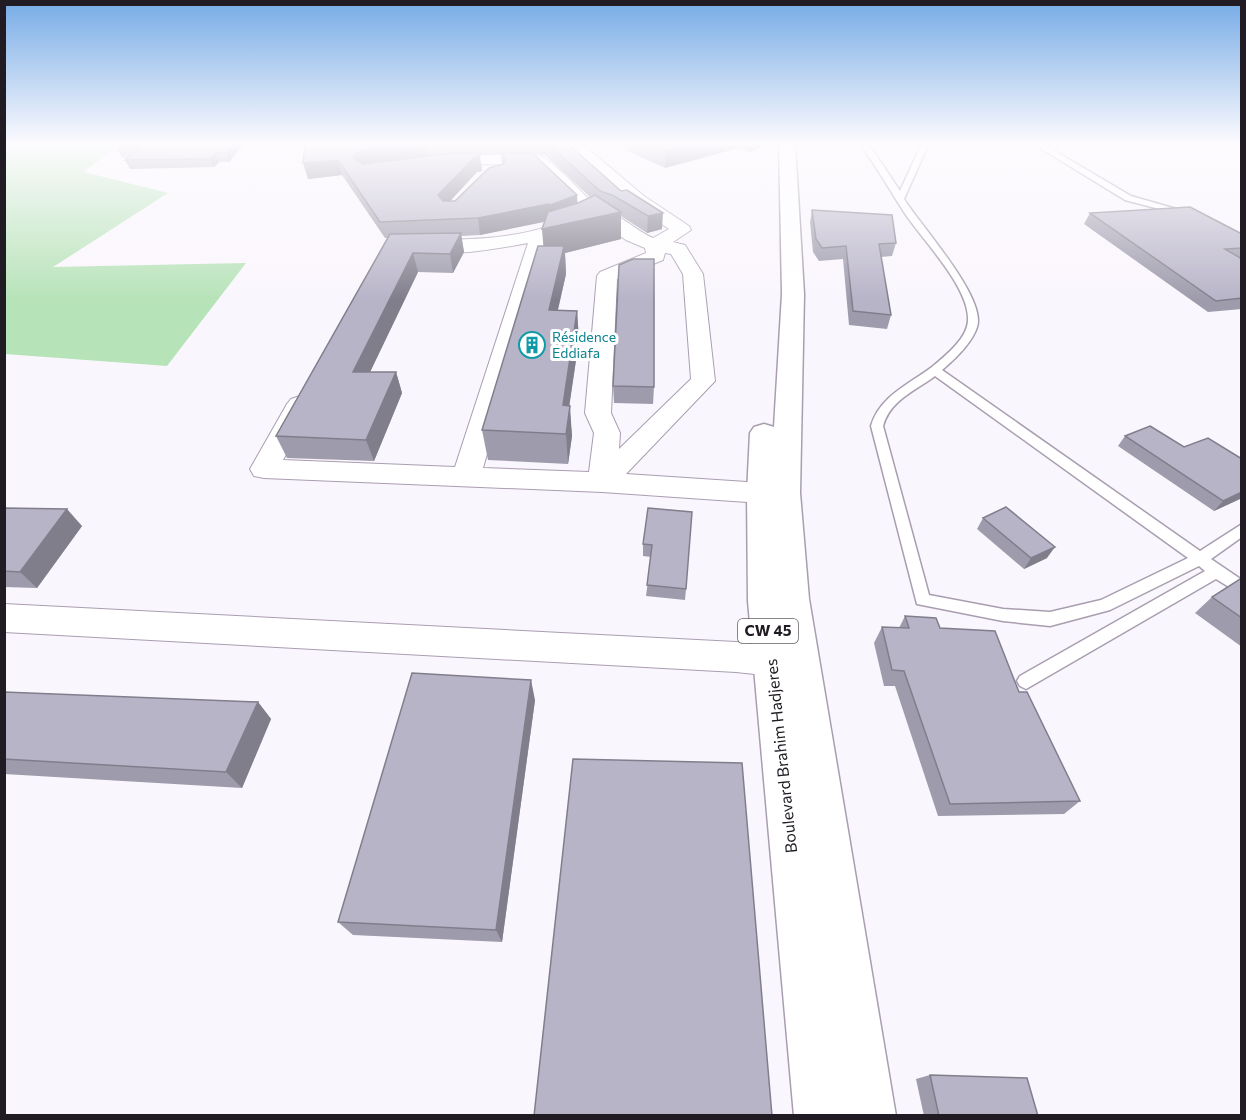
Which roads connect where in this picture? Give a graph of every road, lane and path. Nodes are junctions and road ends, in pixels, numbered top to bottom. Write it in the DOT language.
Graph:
graph roads {
  1 [pos="574,195"];
  2 [pos="632,195"];
  3 [pos="774,195"];
  4 [pos="789,195"];
  5 [pos="898,195"];
  6 [pos="902,195"];
  7 [pos="1123,195"];
  8 [pos="900,199"];
  9 [pos="593,213"];
  10 [pos="1198,218"];
  11 [pos="540,234"];
  12 [pos="654,245"];
  13 [pos="399,246"];
  14 [pos="936,371"];
  15 [pos="309,387"];
  16 [pos="466,477"];
  17 [pos="602,482"];
  18 [pos="762,493"];
  19 [pos="1242,530"];
  20 [pos="1198,560"];
  21 [pos="1215,572"];
  22 [pos="1242,590"];
  23 [pos="4,618"];
  24 [pos="786,662"];
  25 [pos="1026,681"];
  26 [pos="822,1116"];
  27 [pos="868,1116"];
  1 -- 9 [label="street"];
  2 -- 12 [label="street"];
  3 -- 18 [label="main road, Boulevard Brahim Hadjeres / CW 45"];
  4 -- 24 [label="main road"];
  5 -- 8 [label="lane"];
  6 -- 8 [label="lane"];
  7 -- 10 [label="lane"];
  8 -- 14 [label="lane"];
  9 -- 11 [label="street"];
  9 -- 12 [label="street"];
  11 -- 13 [label="street"];
  11 -- 16 [label="street"];
  12 -- 17 [label="street"];
  12 -- 17 [label="street"];
  14 -- 20 [label="lane"];
  14 -- 20 [label="lane"];
  15 -- 16 [label="street"];
  16 -- 17 [label="street"];
  17 -- 18 [label="street"];
  18 -- 24 [label="main road, Boulevard Brahim Hadjeres / CW 45"];
  19 -- 20 [label="lane"];
  20 -- 21 [label="lane"];
  21 -- 22 [label="lane"];
  21 -- 25 [label="lane"];
  23 -- 24 [label="street"];
  24 -- 26 [label="main road, Boulevard Brahim Hadjeres / CW 45"];
  24 -- 27 [label="main road"];
}
